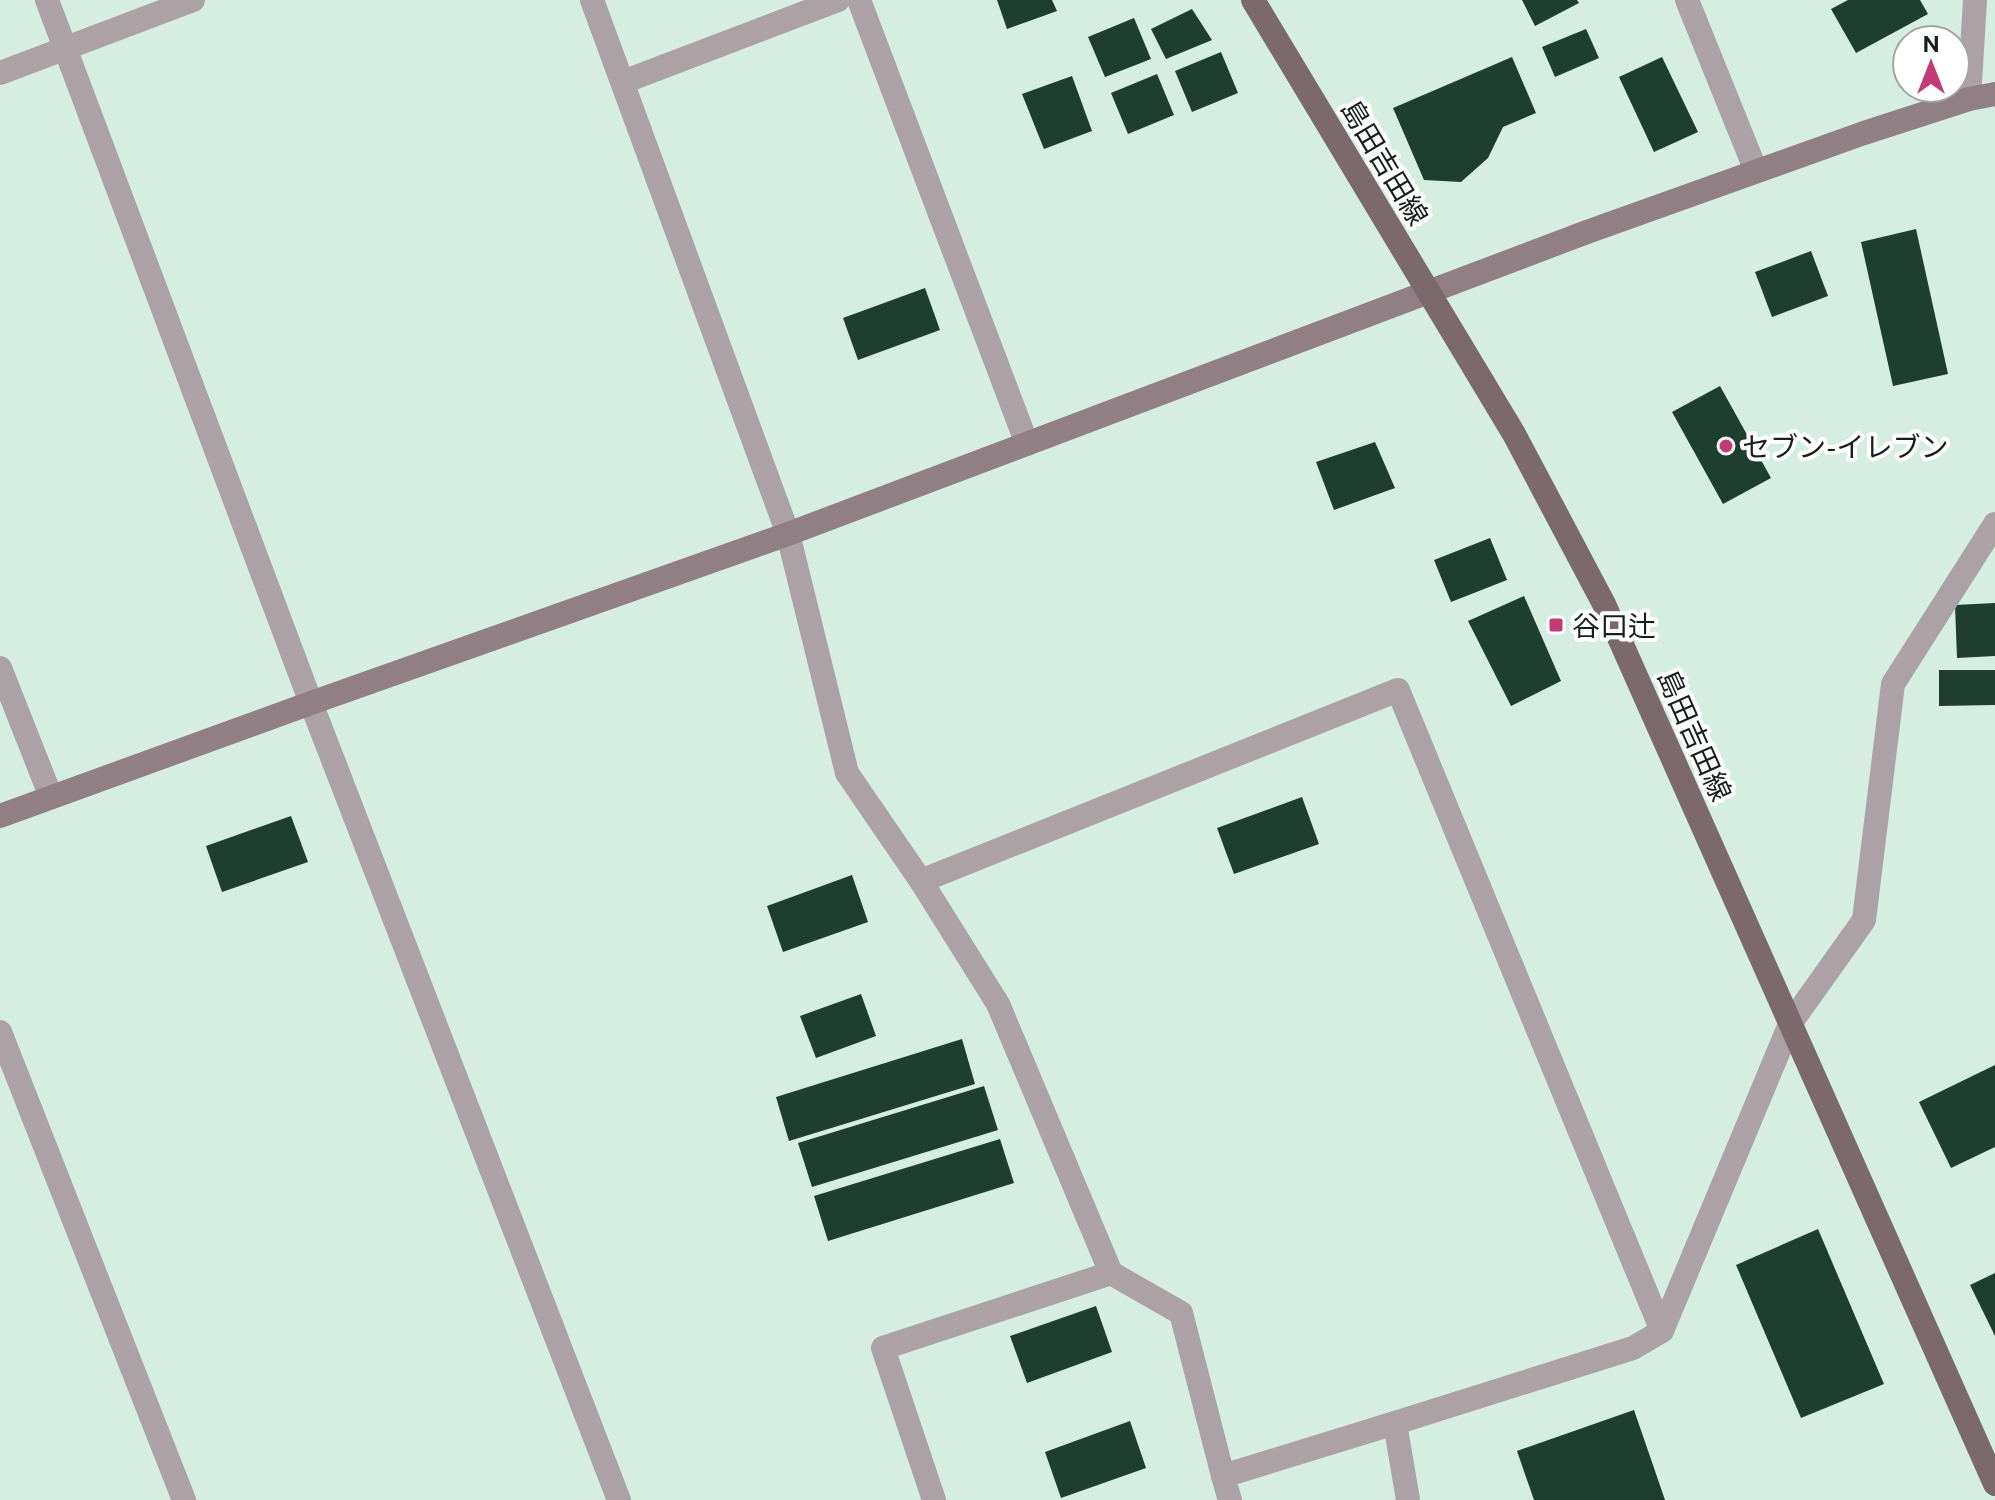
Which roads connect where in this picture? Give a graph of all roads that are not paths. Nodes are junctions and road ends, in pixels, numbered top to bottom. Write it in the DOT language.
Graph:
graph roads {
  1 [pos="47,0"];
  2 [pos="193,0"];
  3 [pos="592,0"];
  4 [pos="838,0"];
  5 [pos="859,0"];
  6 [pos="1253,0"];
  7 [pos="1687,0"];
  8 [pos="1975,0"];
  9 [pos="65,48"];
  10 [pos="1971,66"];
  11 [pos="0,73"];
  12 [pos="623,82"];
  13 [pos="1995,94"];
  14 [pos="1971,99"];
  15 [pos="1954,104"];
  16 [pos="1756,171"];
  17 [pos="1428,292"];
  18 [pos="1027,444"];
  19 [pos="1995,524"];
  20 [pos="788,534"];
  21 [pos="0,668"];
  22 [pos="311,703"];
  23 [pos="51,797"];
  24 [pos="0,816"];
  25 [pos="921,881"];
  26 [pos="1790,1024"];
  27 [pos="0,1032"];
  28 [pos="1111,1273"];
  29 [pos="1662,1331"];
  30 [pos="1395,1423"];
  31 [pos="1223,1476"];
  32 [pos="1995,1484"];
  33 [pos="184,1500"];
  34 [pos="619,1500"];
  35 [pos="934,1500"];
  36 [pos="1230,1500"];
  37 [pos="1408,1500"];
  1 -- 9 [label="street"];
  2 -- 9 [label="street"];
  3 -- 12 [label="street"];
  4 -- 12 [label="street"];
  5 -- 18 [label="street"];
  6 -- 17 [label="main road, 島田吉田線"];
  7 -- 16 [label="street"];
  8 -- 10 [label="street"];
  9 -- 11 [label="street"];
  9 -- 22 [label="street"];
  12 -- 20 [label="street"];
  13 -- 14 [label="street"];
  15 -- 16 [label="street"];
  16 -- 17 [label="street"];
  17 -- 18 [label="street"];
  17 -- 26 [label="main road, 島田吉田線"];
  18 -- 20 [label="street"];
  19 -- 26 [label="street"];
  20 -- 22 [label="street"];
  20 -- 25 [label="street"];
  21 -- 23 [label="street"];
  22 -- 23 [label="street"];
  22 -- 34 [label="street"];
  23 -- 24 [label="street"];
  25 -- 28 [label="street"];
  25 -- 29 [label="street"];
  26 -- 29 [label="street"];
  26 -- 32 [label="main road, 島田吉田線"];
  27 -- 33 [label="street"];
  28 -- 31 [label="street"];
  28 -- 35 [label="street"];
  29 -- 30 [label="street"];
  30 -- 31 [label="street"];
  30 -- 37 [label="street"];
  31 -- 36 [label="street"];
}
